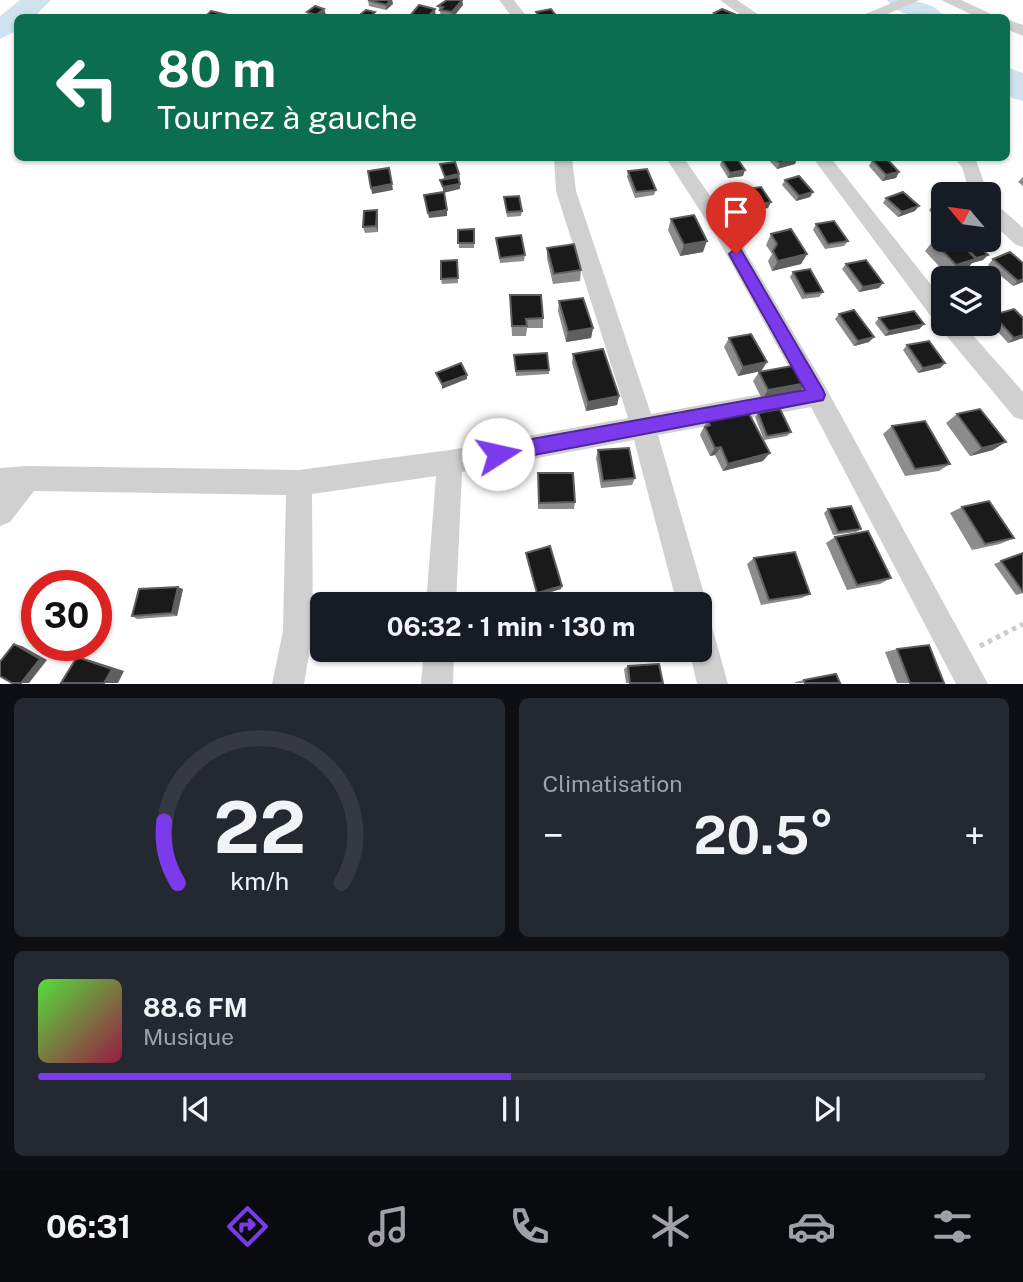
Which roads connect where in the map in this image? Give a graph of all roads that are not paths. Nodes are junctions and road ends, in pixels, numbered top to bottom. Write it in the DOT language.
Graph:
graph roads {
  1 [pos="506,0"];
  2 [pos="727,0"];
  3 [pos="913,0"];
  4 [pos="948,0"];
  5 [pos="518,14"];
  6 [pos="750,14"];
  7 [pos="874,14"];
  8 [pos="983,14"];
  9 [pos="563,161"];
  10 [pos="677,161"];
  11 [pos="824,161"];
  12 [pos="966,161"];
  13 [pos="975,182"];
  14 [pos="1001,220"];
  15 [pos="1023,240"];
  16 [pos="931,300"];
  17 [pos="960,336"];
  18 [pos="817,395"];
  19 [pos="1023,409"];
  20 [pos="643,428"];
  21 [pos="450,463"];
  22 [pos="28,478"];
  23 [pos="0,481"];
  24 [pos="299,483"];
  25 [pos="0,513"];
  26 [pos="443,592"];
  27 [pos="689,592"];
  28 [pos="438,662"];
  29 [pos="707,662"];
  30 [pos="288,684"];
  31 [pos="437,684"];
  32 [pos="713,684"];
  33 [pos="973,684"];
  1 -- 5 [label="street"];
  2 -- 6 [label="street"];
  3 -- 7 [label="street"];
  4 -- 8 [label="street"];
  9 -- 20 [label="street"];
  10 -- 18 [label="street"];
  11 -- 16 [label="street"];
  12 -- 13 [label="street"];
  14 -- 15 [label="street"];
  17 -- 19 [label="street"];
  18 -- 20 [label="street"];
  18 -- 33 [label="street"];
  20 -- 21 [label="street"];
  20 -- 27 [label="street"];
  21 -- 24 [label="street"];
  21 -- 26 [label="street"];
  22 -- 23 [label="street"];
  22 -- 24 [label="street"];
  22 -- 25 [label="street"];
  24 -- 30 [label="street"];
  28 -- 31 [label="street"];
  29 -- 32 [label="street"];
}
